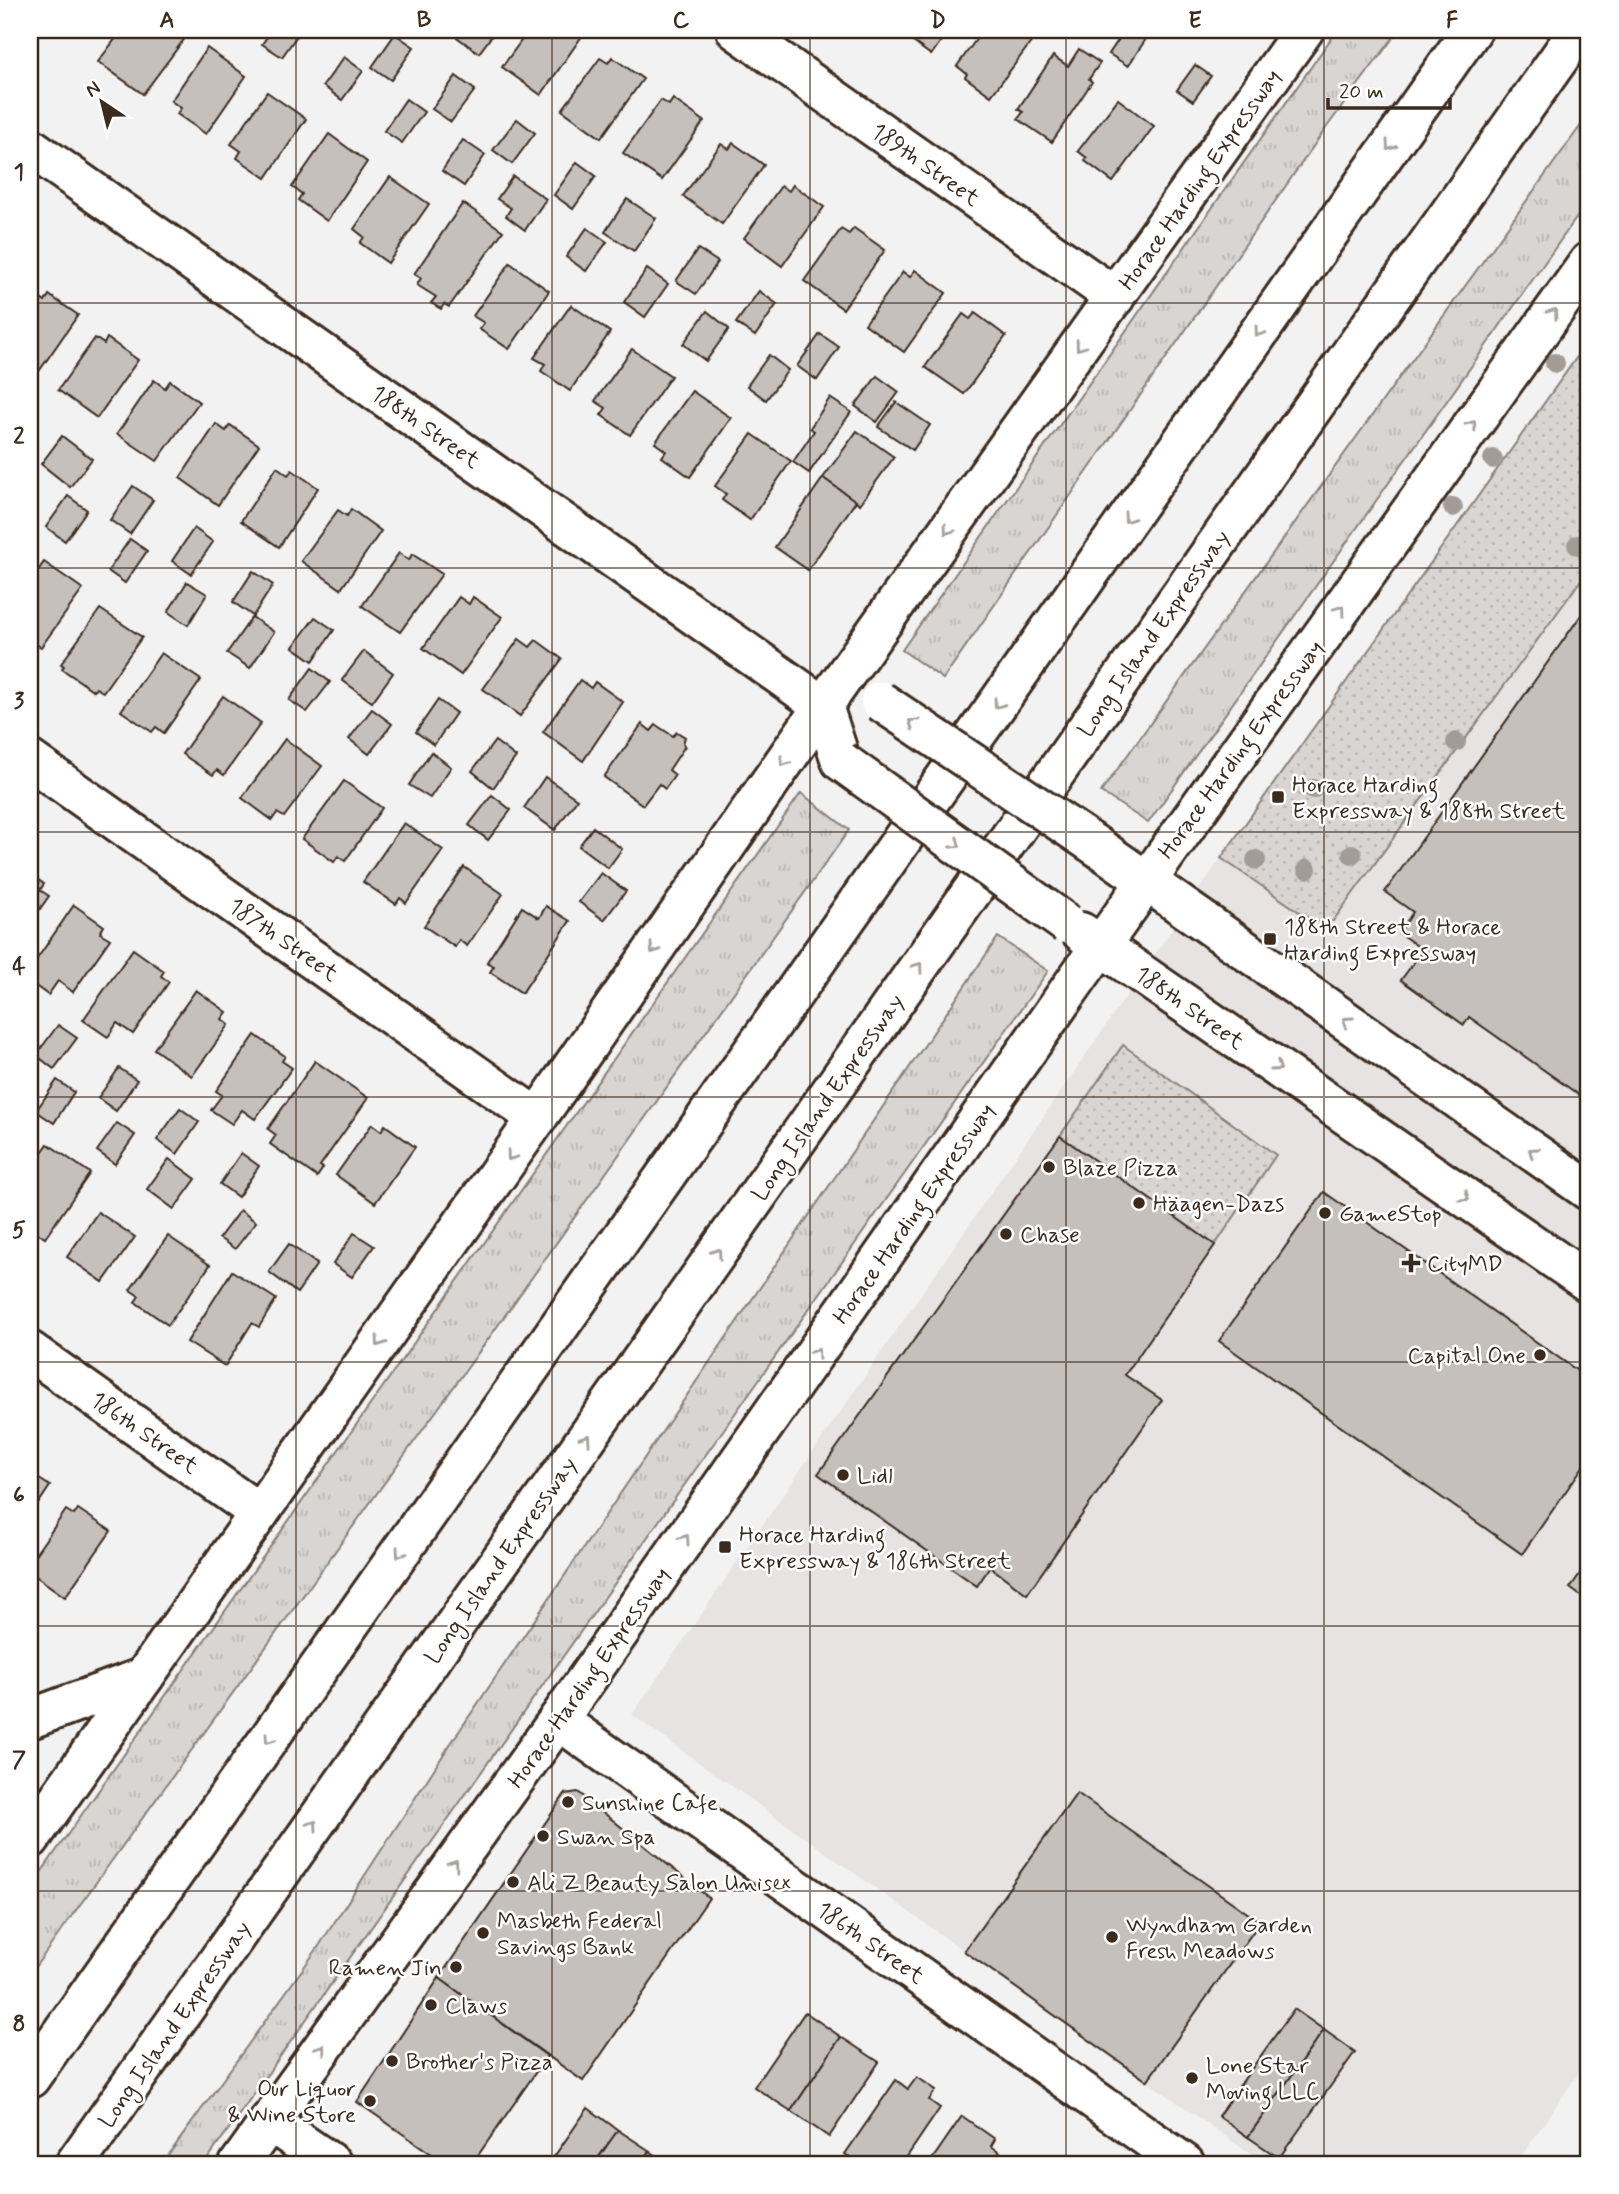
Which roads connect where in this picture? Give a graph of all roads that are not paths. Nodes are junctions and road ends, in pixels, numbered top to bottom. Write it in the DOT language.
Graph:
graph roads {
  1 [pos="736,30"];
  2 [pos="1304,30"];
  3 [pos="1472,30"];
  4 [pos="1579,30"];
  5 [pos="30,147"];
  6 [pos="1589,262"];
  7 [pos="1115,297"];
  8 [pos="823,706"];
  9 [pos="30,760"];
  10 [pos="1147,880"];
  11 [pos="1101,945"];
  12 [pos="537,1118"];
  13 [pos="1589,1191"];
  14 [pos="1589,1283"];
  15 [pos="30,1351"];
  16 [pos="260,1513"];
  17 [pos="144,1677"];
  18 [pos="30,1719"];
  19 [pos="558,1720"];
  20 [pos="30,1839"];
  21 [pos="175,1872"];
  22 [pos="274,1881"];
  23 [pos="30,2047"];
  24 [pos="30,2078"];
  25 [pos="269,2121"];
  26 [pos="75,2164"];
  27 [pos="104,2164"];
  28 [pos="239,2164"];
  29 [pos="332,2164"];
  30 [pos="1185,2164"];
  1 -- 7 [label="main road, 189th Street"];
  2 -- 7 [label="main road, Horace Harding Expressway"];
  3 -- 21 [label="main road, one-way"];
  22 -- 4 [label="main road, Long Island Expressway, one-way"];
  5 -- 8 [label="main road, 188th Street"];
  10 -- 6 [label="main road, Horace Harding Expressway, one-way"];
  7 -- 8 [label="main road, Horace Harding Expressway, one-way"];
  10 -- 8 [label="main road, one-way, bridge"];
  8 -- 11 [label="main road, 188th Street, one-way, bridge"];
  8 -- 12 [label="main road, Horace Harding Expressway, one-way"];
  9 -- 12 [label="main road, 187th Street"];
  10 -- 11 [label="main road, Horace Harding Expressway"];
  13 -- 10 [label="main road, one-way"];
  11 -- 14 [label="main road, 188th Street, one-way"];
  19 -- 11 [label="main road, Horace Harding Expressway, one-way"];
  12 -- 16 [label="main road, Horace Harding Expressway, one-way"];
  15 -- 16 [label="main road, 186th Street"];
  16 -- 17 [label="main road, Horace Harding Expressway"];
  17 -- 18 [label="main road"];
  17 -- 20 [label="main road, Horace Harding Expressway"];
  25 -- 19 [label="main road, Horace Harding Expressway, one-way"];
  19 -- 30 [label="main road, 186th Street"];
  21 -- 23 [label="main road"];
  21 -- 24 [label="main road"];
  22 -- 26 [label="main road, Long Island Expressway"];
  22 -- 27 [label="main road"];
  25 -- 28 [label="main road, Horace Harding Expressway"];
  25 -- 29 [label="main road"];
}
